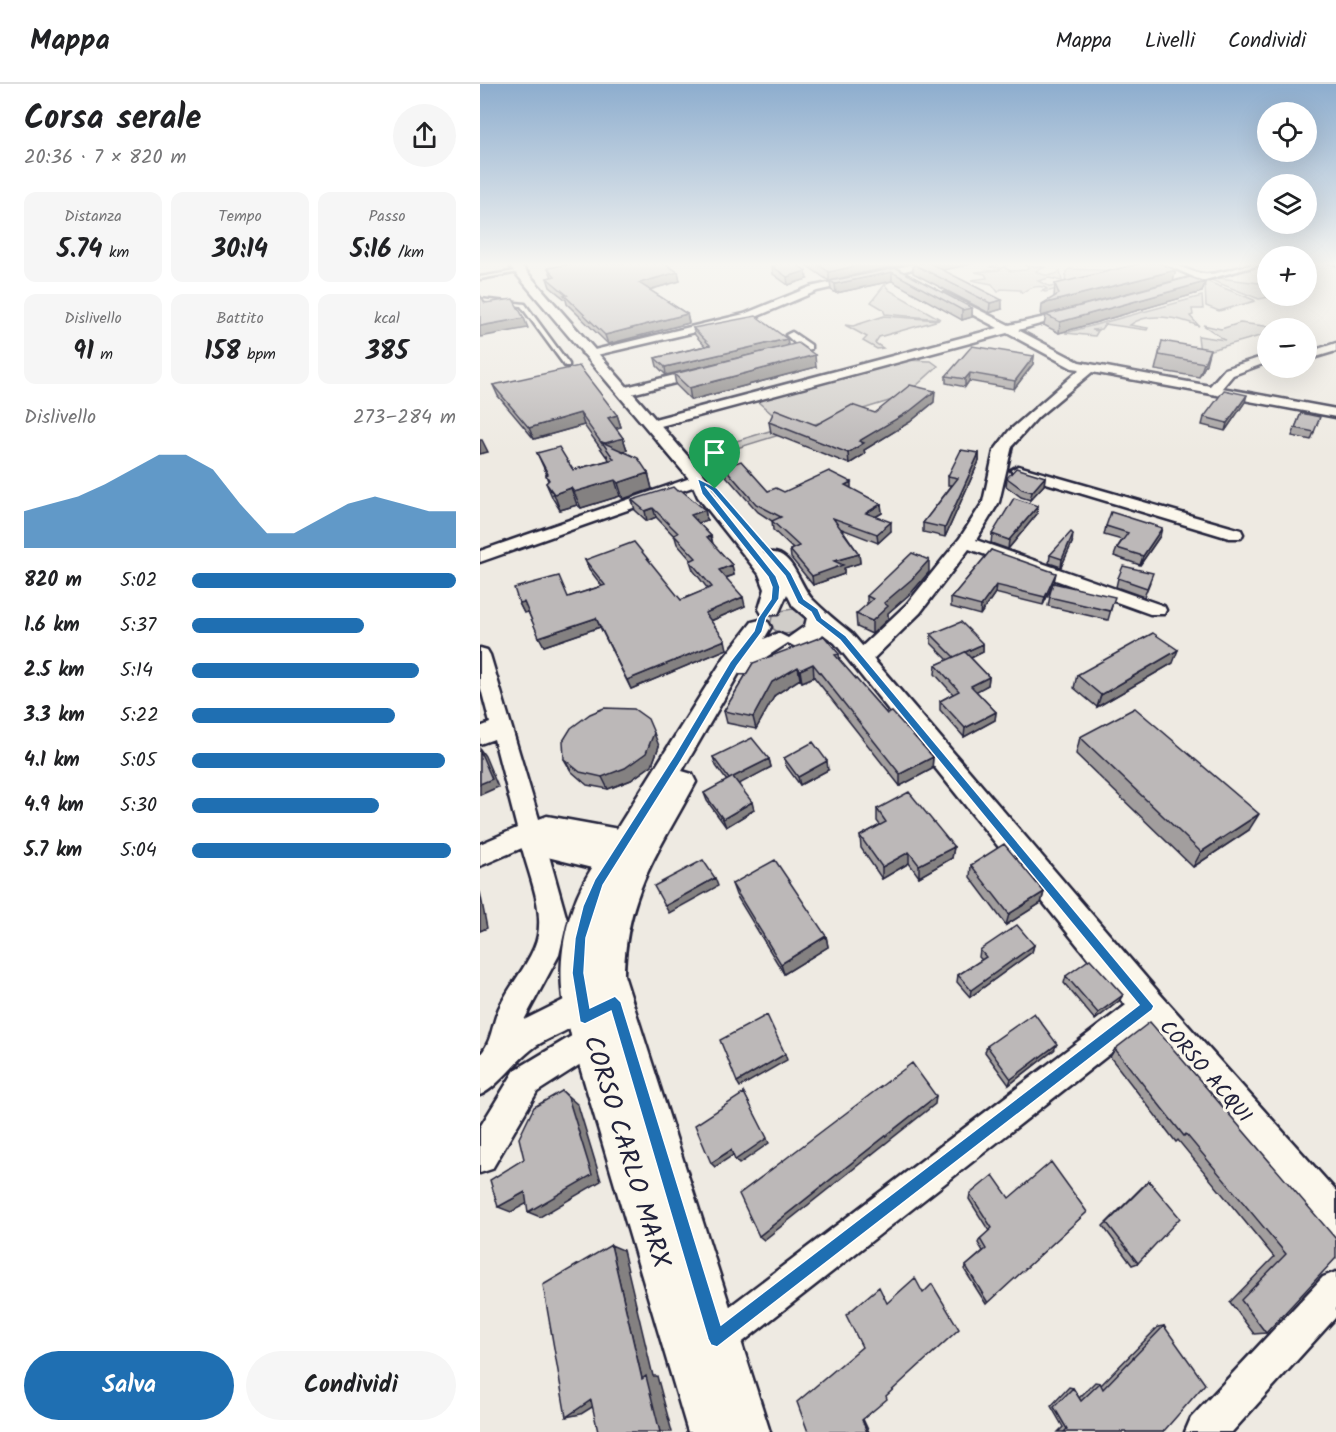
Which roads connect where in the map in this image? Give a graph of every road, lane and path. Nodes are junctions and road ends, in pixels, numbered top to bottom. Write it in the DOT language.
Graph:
graph roads {
  1 [pos="538,326"];
  2 [pos="565,326"];
  3 [pos="708,326"];
  4 [pos="1001,326"];
  5 [pos="792,335"];
  6 [pos="1336,336"];
  7 [pos="1317,342"];
  8 [pos="1336,347"];
  9 [pos="588,353"];
  10 [pos="1317,353"];
  11 [pos="761,358"];
  12 [pos="1257,362"];
  13 [pos="567,365"];
  14 [pos="1089,368"];
  15 [pos="714,370"];
  16 [pos="1257,374"];
  17 [pos="623,392"];
  18 [pos="1211,392"];
  19 [pos="1232,395"];
  20 [pos="1336,413"];
  21 [pos="648,420"];
  22 [pos="999,464"];
  23 [pos="699,480"];
  24 [pos="1235,534"];
  25 [pos="965,542"];
  26 [pos="480,557"];
  27 [pos="1157,610"];
  28 [pos="814,613"];
  29 [pos="777,629"];
  30 [pos="480,655"];
  31 [pos="861,659"];
  32 [pos="486,690"];
  33 [pos="502,727"];
  34 [pos="480,736"];
  35 [pos="531,837"];
  36 [pos="480,855"];
  37 [pos="623,855"];
  38 [pos="1148,1006"];
  39 [pos="593,1016"];
  40 [pos="503,1052"];
  41 [pos="480,1080"];
  42 [pos="480,1157"];
  43 [pos="1336,1222"];
  44 [pos="1336,1290"];
  45 [pos="717,1339"];
  46 [pos="712,1432"];
  47 [pos="746,1432"];
  48 [pos="1205,1432"];
  1 -- 13 [label="lane"];
  2 -- 9 [label="street"];
  3 -- 9 [label="street"];
  4 -- 14 [label="street"];
  4 -- 21 [label="street"];
  5 -- 11 [label="street"];
  6 -- 7 [label="street"];
  8 -- 10 [label="street"];
  9 -- 17 [label="street"];
  12 -- 18 [label="street"];
  14 -- 18 [label="street"];
  14 -- 22 [label="street"];
  15 -- 17 [label="street"];
  16 -- 19 [label="street"];
  17 -- 21 [label="street"];
  18 -- 19 [label="street"];
  19 -- 20 [label="street"];
  21 -- 23 [label="street"];
  22 -- 24 [label="street"];
  22 -- 25 [label="street"];
  23 -- 26 [label="street"];
  23 -- 28 [label="street, CORSO ACQUI"];
  23 -- 29 [label="street"];
  25 -- 27 [label="street"];
  25 -- 31 [label="street"];
  28 -- 29 [label="street, CORSO CARLO MARX"];
  28 -- 29 [label="street"];
  28 -- 31 [label="street, CORSO ACQUI"];
  29 -- 31 [label="street"];
  29 -- 37 [label="street, CORSO CARLO MARX"];
  30 -- 32 [label="street"];
  31 -- 38 [label="street, CORSO ACQUI"];
  32 -- 33 [label="street"];
  33 -- 34 [label="street"];
  33 -- 35 [label="street"];
  35 -- 36 [label="street"];
  35 -- 37 [label="street"];
  35 -- 40 [label="street"];
  37 -- 39 [label="street, CORSO CARLO MARX"];
  38 -- 43 [label="street, CORSO ACQUI"];
  38 -- 45 [label="street"];
  39 -- 40 [label="street"];
  39 -- 42 [label="street"];
  39 -- 45 [label="street, CORSO CARLO MARX"];
  39 -- 46 [label="street, CORSO CARLO MARX"];
  40 -- 41 [label="street"];
  44 -- 48 [label="street"];
  45 -- 47 [label="street, CORSO CARLO MARX"];
}
